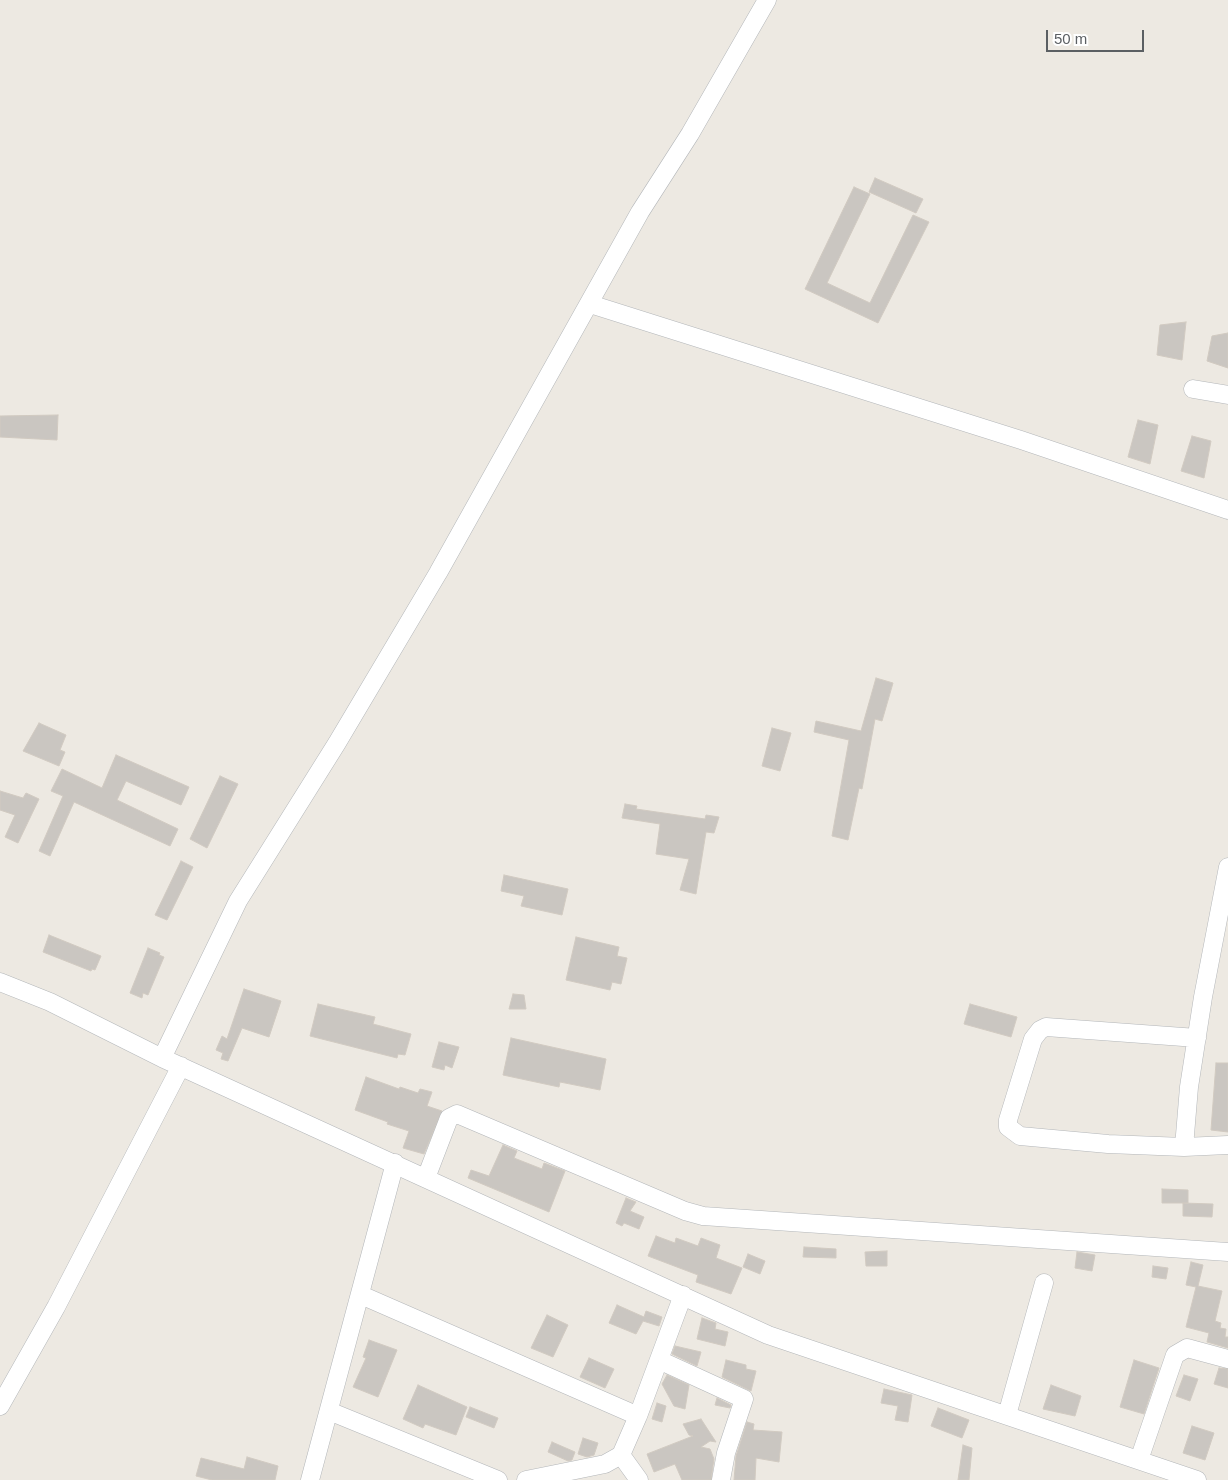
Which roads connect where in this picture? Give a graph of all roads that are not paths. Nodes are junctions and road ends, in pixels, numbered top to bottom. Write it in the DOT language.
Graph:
graph roads {
  1 [pos="767,0"];
  2 [pos="590,304"];
  3 [pos="1192,390"];
  4 [pos="1228,395"];
  5 [pos="1228,510"];
  6 [pos="1228,867"];
  7 [pos="0,982"];
  8 [pos="1196,1038"];
  9 [pos="162,1058"];
  10 [pos="181,1066"];
  11 [pos="1228,1146"];
  12 [pos="1184,1147"];
  13 [pos="395,1163"];
  14 [pos="426,1178"];
  15 [pos="1228,1252"];
  16 [pos="1044,1284"];
  17 [pos="360,1295"];
  18 [pos="683,1295"];
  19 [pos="1228,1359"];
  20 [pos="659,1360"];
  21 [pos="0,1406"];
  22 [pos="329,1411"];
  23 [pos="1007,1415"];
  24 [pos="638,1416"];
  25 [pos="621,1455"];
  26 [pos="1139,1460"];
  27 [pos="310,1480"];
  28 [pos="498,1480"];
  29 [pos="526,1480"];
  30 [pos="639,1480"];
  31 [pos="721,1480"];
  32 [pos="1197,1480"];
  1 -- 2 [label="street"];
  2 -- 5 [label="street"];
  2 -- 9 [label="street"];
  3 -- 4 [label="street"];
  6 -- 8 [label="street"];
  7 -- 9 [label="street"];
  8 -- 12 [label="street"];
  8 -- 12 [label="street"];
  9 -- 10 [label="street"];
  10 -- 13 [label="street"];
  10 -- 21 [label="street"];
  11 -- 12 [label="street"];
  13 -- 14 [label="street"];
  13 -- 17 [label="street"];
  14 -- 15 [label="street"];
  14 -- 18 [label="street"];
  16 -- 23 [label="street"];
  17 -- 22 [label="street"];
  17 -- 24 [label="street"];
  18 -- 20 [label="street"];
  18 -- 23 [label="street"];
  19 -- 26 [label="street"];
  20 -- 24 [label="street"];
  20 -- 31 [label="street"];
  22 -- 27 [label="street"];
  22 -- 28 [label="street"];
  23 -- 26 [label="street"];
  24 -- 25 [label="street"];
  25 -- 29 [label="street"];
  25 -- 30 [label="street"];
  26 -- 32 [label="street"];
}
